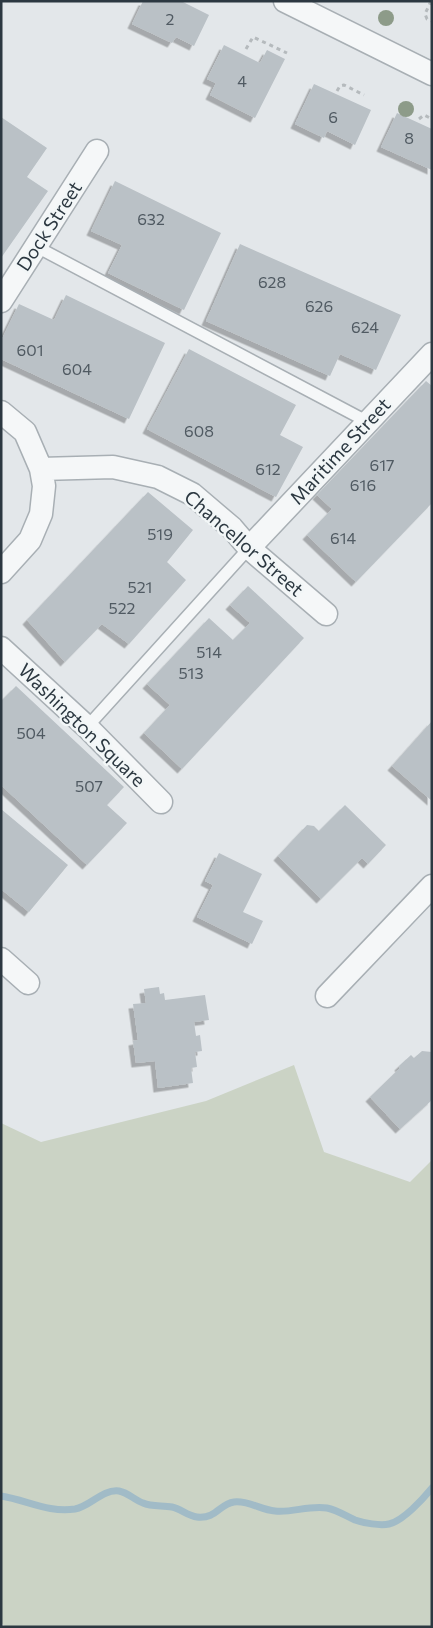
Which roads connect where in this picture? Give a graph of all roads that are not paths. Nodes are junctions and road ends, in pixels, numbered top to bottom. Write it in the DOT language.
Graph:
graph roads {
  1 [pos="285,1"];
  2 [pos="432,74"];
  3 [pos="97,151"];
  4 [pos="37,247"];
  5 [pos="1,301"];
  6 [pos="432,354"];
  7 [pos="1,412"];
  8 [pos="368,422"];
  9 [pos="40,469"];
  10 [pos="249,548"];
  11 [pos="1,572"];
  12 [pos="326,614"];
  13 [pos="1,648"];
  14 [pos="87,727"];
  15 [pos="161,802"];
  16 [pos="432,886"];
  17 [pos="1,959"];
  18 [pos="28,983"];
  19 [pos="327,996"];
  1 -- 2 [label="street"];
  3 -- 4 [label="street, Dock Street"];
  4 -- 5 [label="street, Dock Street"];
  4 -- 8 [label="lane"];
  6 -- 8 [label="street, Maritime Street"];
  7 -- 9 [label="street"];
  8 -- 10 [label="street, Maritime Street"];
  9 -- 10 [label="street, Chancellor Street"];
  9 -- 11 [label="street"];
  10 -- 12 [label="street, Chancellor Street"];
  10 -- 14 [label="lane"];
  13 -- 14 [label="street, Washington Square"];
  14 -- 15 [label="street, Washington Square"];
  16 -- 19 [label="street"];
  17 -- 18 [label="street"];
}
